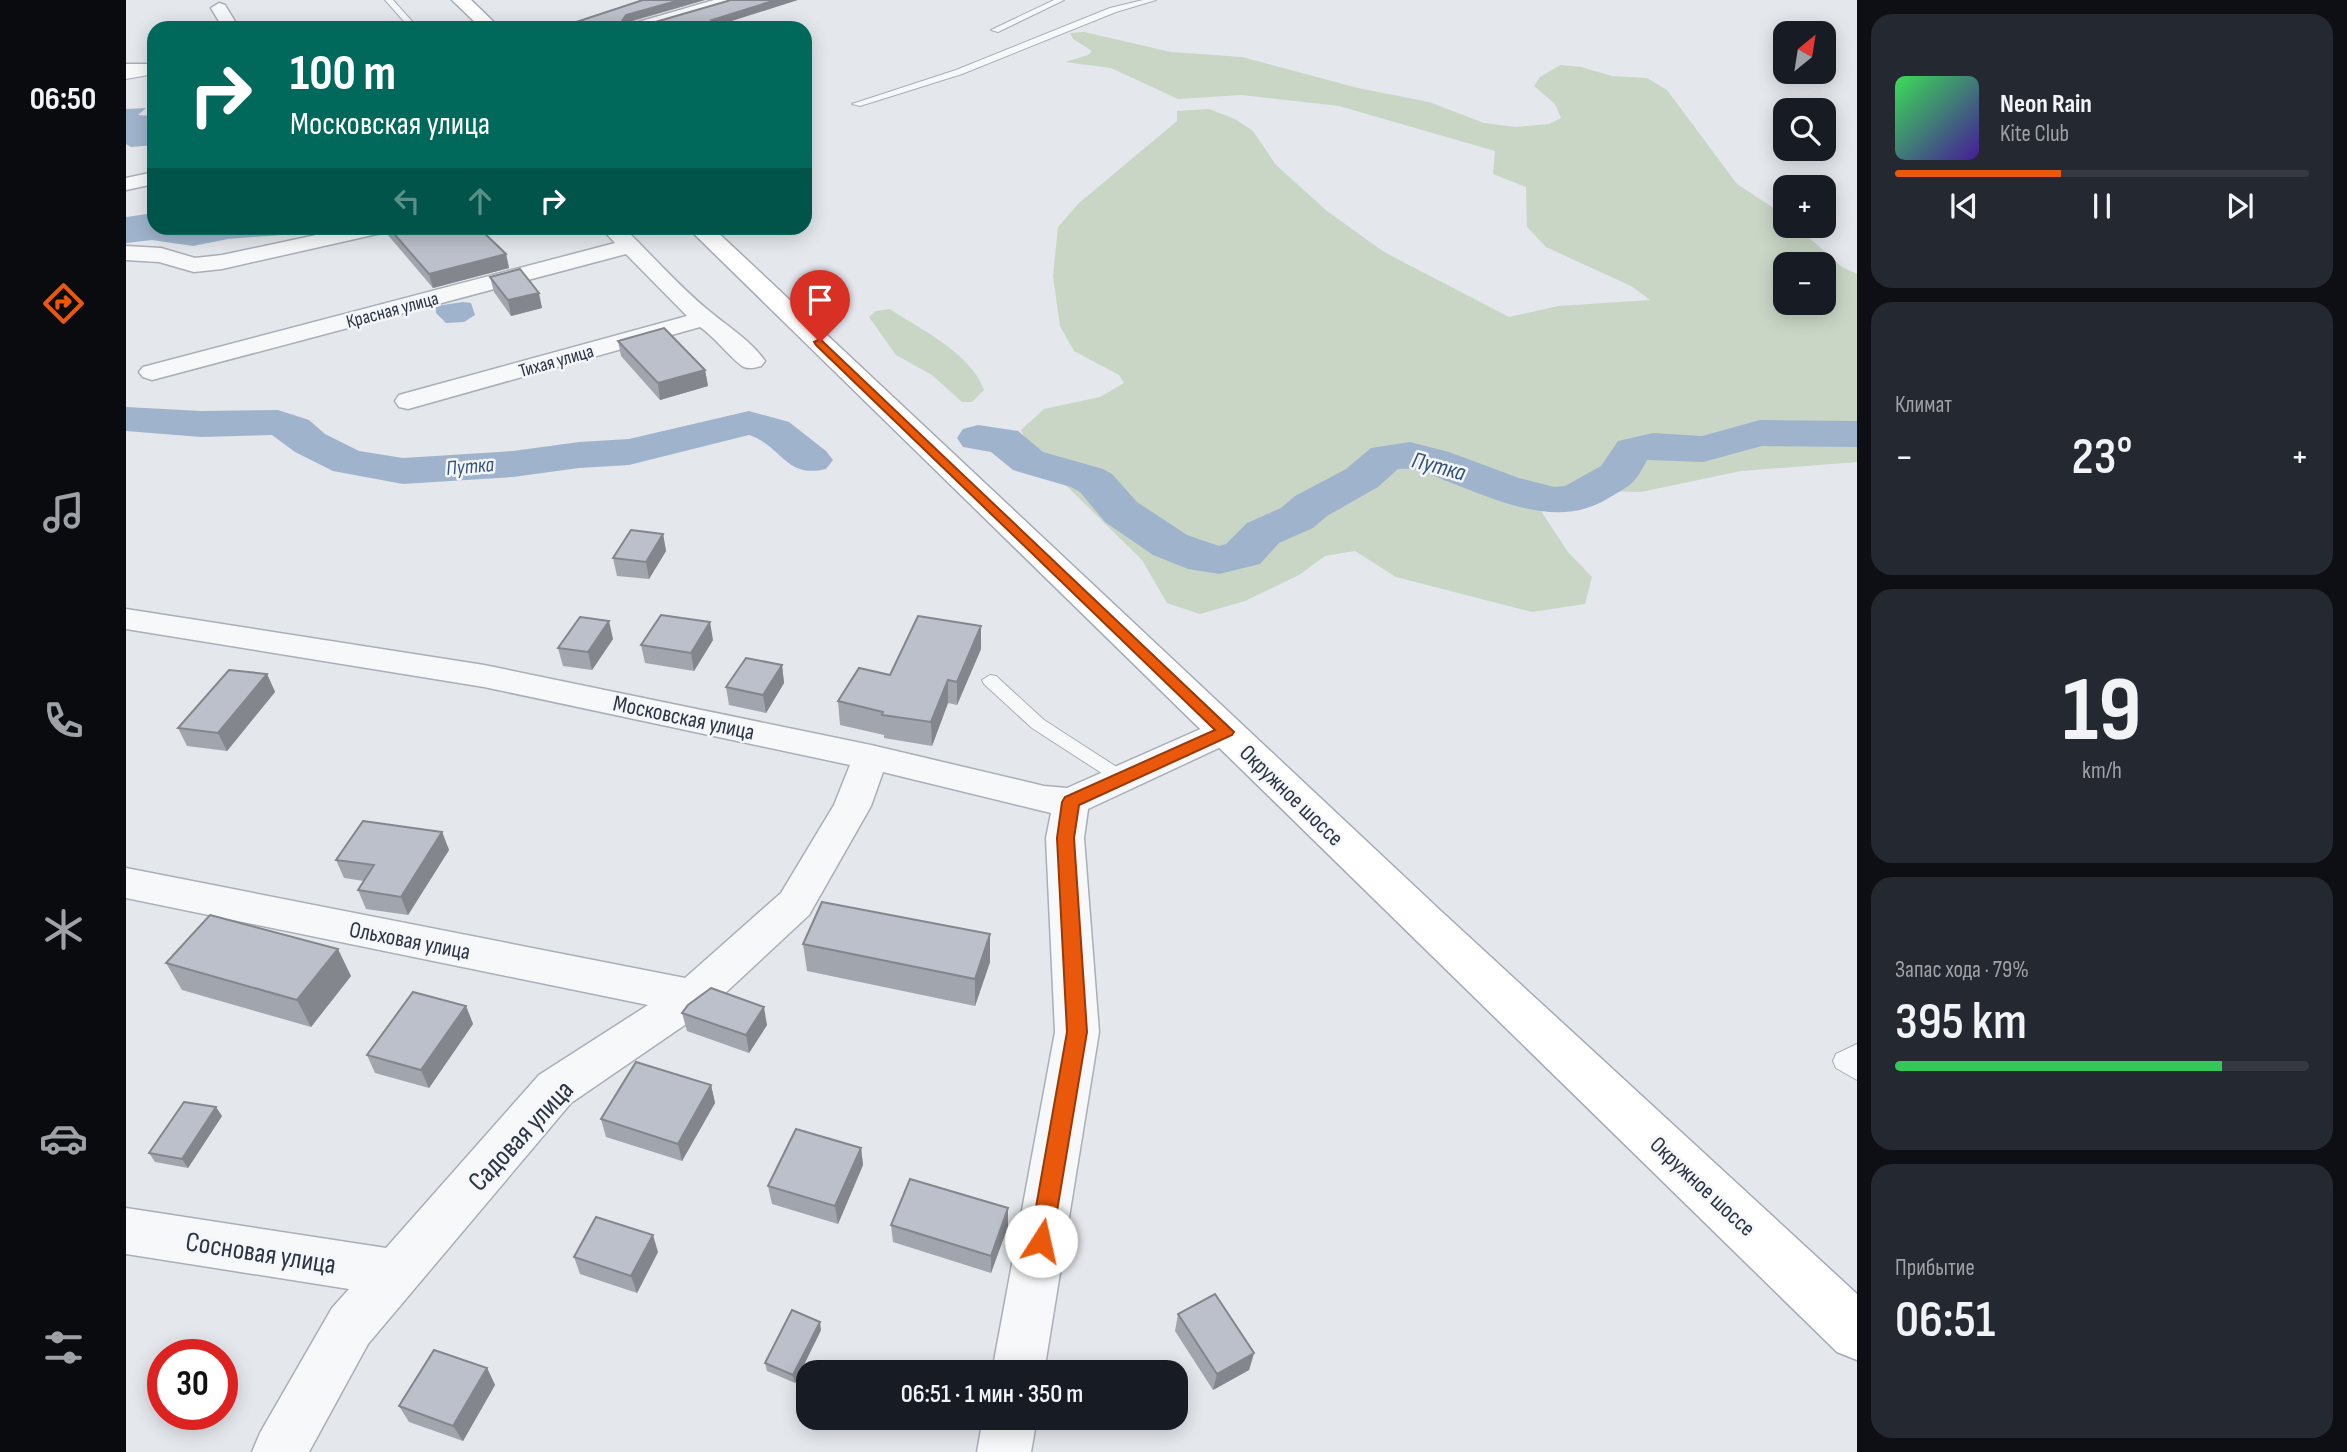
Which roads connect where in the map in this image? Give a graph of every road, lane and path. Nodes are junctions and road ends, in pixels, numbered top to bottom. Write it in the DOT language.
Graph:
graph roads {
  1 [pos="389,0"];
  2 [pos="461,0"];
  3 [pos="731,0"];
  4 [pos="1060,0"];
  5 [pos="1152,0"];
  6 [pos="219,8"];
  7 [pos="227,21"];
  8 [pos="408,21"];
  9 [pos="484,21"];
  10 [pos="658,21"];
  11 [pos="995,30"];
  12 [pos="126,69"];
  13 [pos="147,70"];
  14 [pos="147,72"];
  15 [pos="126,76"];
  16 [pos="856,104"];
  17 [pos="147,180"];
  18 [pos="126,184"];
  19 [pos="345,235"];
  20 [pos="619,235"];
  21 [pos="706,235"];
  22 [pos="631,246"];
  23 [pos="126,253"];
  24 [pos="704,318"];
  25 [pos="752,361"];
  26 [pos="152,372"];
  27 [pos="408,401"];
  28 [pos="126,619"];
  29 [pos="990,680"];
  30 [pos="1226,732"];
  31 [pos="871,757"];
  32 [pos="1123,779"];
  33 [pos="1071,802"];
  34 [pos="126,883"];
  35 [pos="693,997"];
  36 [pos="1857,1053"];
  37 [pos="1857,1071"];
  38 [pos="126,1231"];
  39 [pos="396,1273"];
  40 [pos="1857,1332"];
  41 [pos="1020,1360"];
  42 [pos="1008,1430"];
  43 [pos="279,1452"];
  44 [pos="1004,1452"];
  1 -- 8 [label="lane"];
  2 -- 9 [label="main road"];
  3 -- 10 [label="street"];
  4 -- 11 [label="lane"];
  5 -- 16 [label="lane"];
  6 -- 7 [label="street"];
  12 -- 13 [label="street"];
  14 -- 15 [label="lane"];
  17 -- 18 [label="street"];
  19 -- 23 [label="street"];
  20 -- 22 [label="street"];
  21 -- 30 [label="main road, Окружное шоссе"];
  22 -- 24 [label="street"];
  22 -- 26 [label="street, Красная улица"];
  24 -- 25 [label="street"];
  24 -- 27 [label="street, Тихая улица"];
  28 -- 31 [label="street, Московская улица"];
  29 -- 32 [label="lane"];
  30 -- 32 [label="street"];
  30 -- 40 [label="main road, Окружное шоссе"];
  31 -- 33 [label="street, Московская улица"];
  31 -- 35 [label="street, Садовая улица"];
  32 -- 33 [label="street"];
  33 -- 41 [label="street"];
  34 -- 35 [label="street, Ольховая улица"];
  35 -- 39 [label="street, Садовая улица"];
  36 -- 37 [label="lane"];
  38 -- 39 [label="street, Сосновая улица"];
  39 -- 43 [label="street, Садовая улица"];
  42 -- 44 [label="street"];
}
